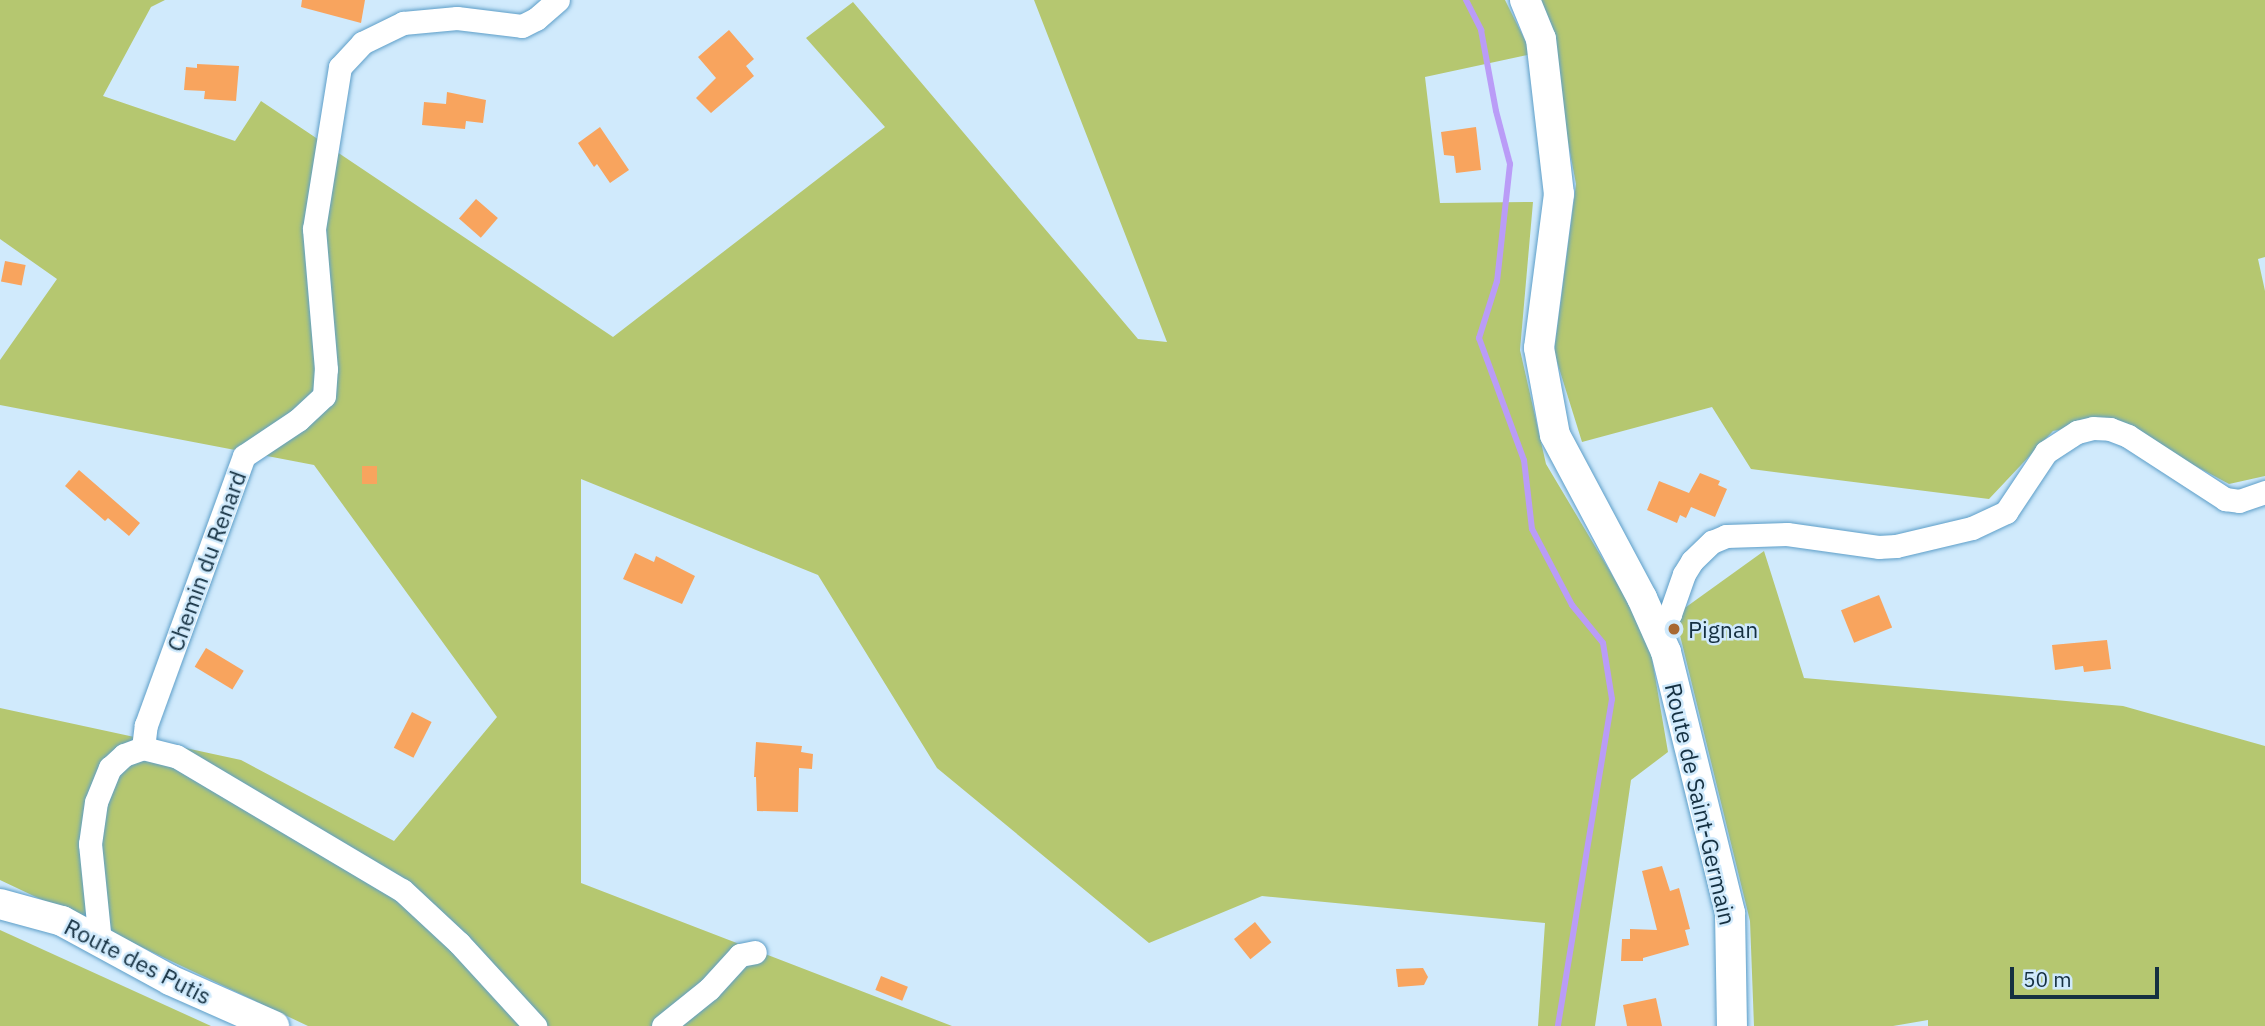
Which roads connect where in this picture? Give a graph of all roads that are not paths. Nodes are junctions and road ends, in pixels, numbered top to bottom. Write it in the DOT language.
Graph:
graph roads {
  1 [pos="558,0"];
  2 [pos="1525,0"];
  3 [pos="2265,492"];
  4 [pos="1657,626"];
  5 [pos="143,748"];
  6 [pos="0,904"];
  7 [pos="100,942"];
  8 [pos="755,952"];
  9 [pos="274,1026"];
  10 [pos="535,1026"];
  11 [pos="663,1026"];
  12 [pos="1732,1026"];
  1 -- 5 [label="street, Chemin du Renard"];
  2 -- 4 [label="street, Route de Saint-Germain"];
  3 -- 4 [label="street"];
  4 -- 12 [label="street, Route de Saint-Germain"];
  5 -- 7 [label="street"];
  5 -- 10 [label="street"];
  6 -- 7 [label="street, Route des Putis"];
  7 -- 9 [label="street, Route des Putis"];
  8 -- 11 [label="street"];
}
